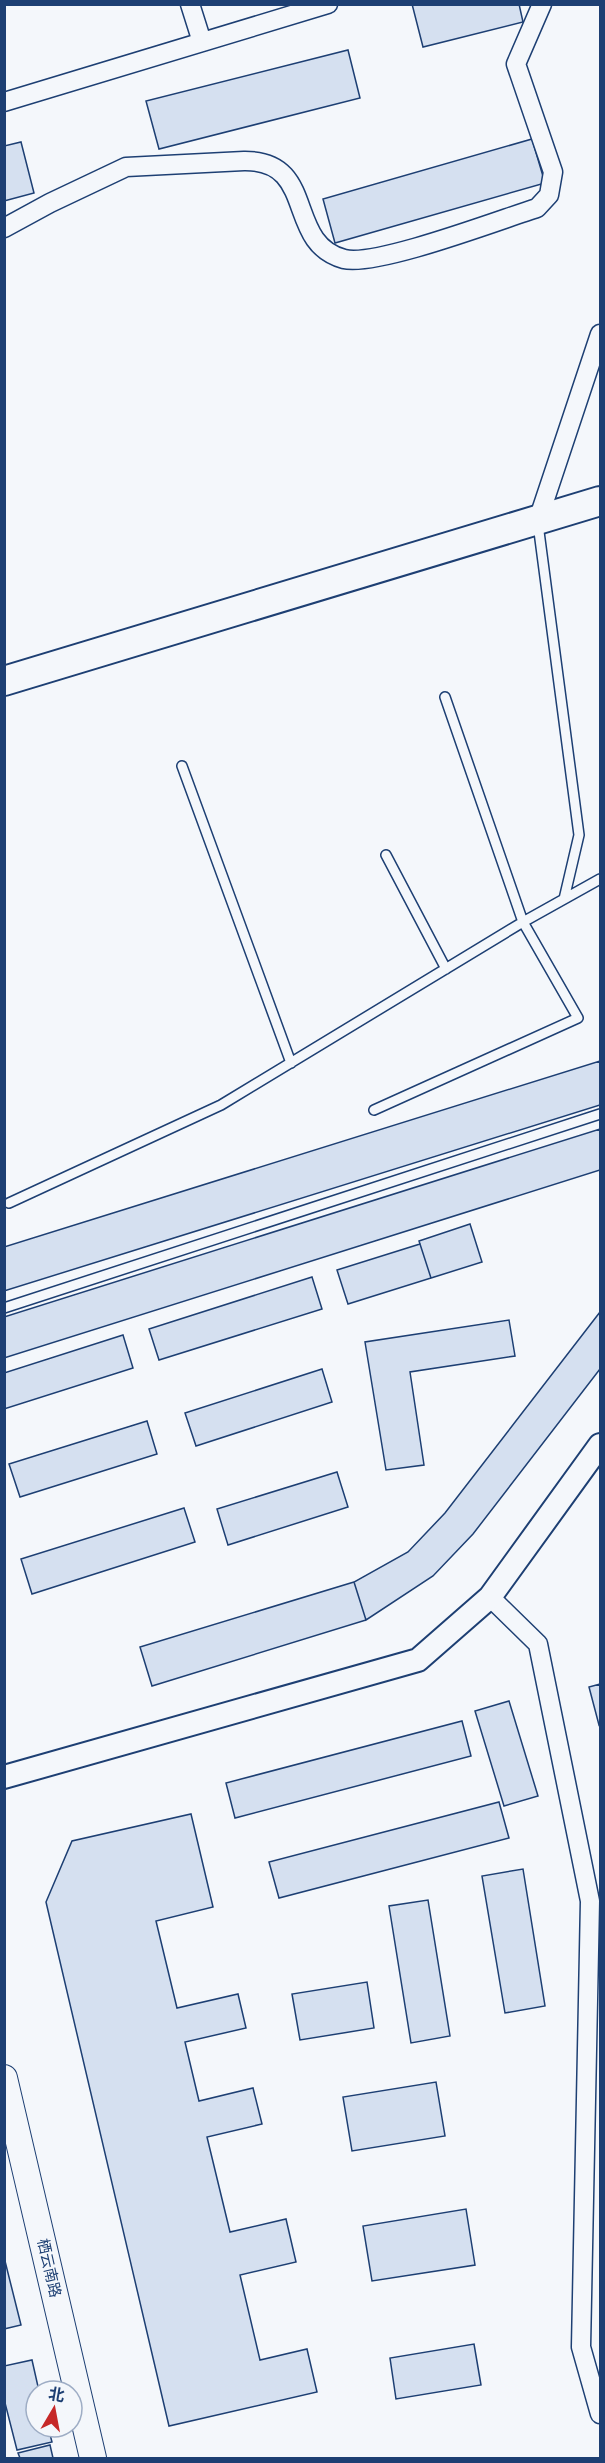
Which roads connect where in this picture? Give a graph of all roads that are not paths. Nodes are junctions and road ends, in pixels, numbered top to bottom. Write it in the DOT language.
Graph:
graph roads {
  1 [pos="190,4"];
  2 [pos="328,4"];
  3 [pos="542,4"];
  4 [pos="202,42"];
  5 [pos="4,102"];
  6 [pos="4,228"];
  7 [pos="600,334"];
  8 [pos="600,501"];
  9 [pos="538,520"];
  10 [pos="4,681"];
  11 [pos="444,697"];
  12 [pos="182,766"];
  13 [pos="386,855"];
  14 [pos="600,879"];
  15 [pos="564,899"];
  16 [pos="523,922"];
  17 [pos="446,969"];
  18 [pos="291,1063"];
  19 [pos="374,1110"];
  20 [pos="600,1114"];
  21 [pos="9,1203"];
  22 [pos="4,1308"];
  23 [pos="600,1445"];
  24 [pos="489,1597"];
  25 [pos="4,1776"];
  26 [pos="4,2078"];
  27 [pos="10,2128"];
  28 [pos="600,2414"];
  29 [pos="93,2458"];
  1 -- 4 [label="street"];
  2 -- 4 [label="street"];
  3 -- 6 [label="street"];
  4 -- 5 [label="street"];
  7 -- 9 [label="street"];
  8 -- 9 [label="main road"];
  9 -- 10 [label="main road"];
  9 -- 15 [label="lane"];
  11 -- 16 [label="lane"];
  12 -- 18 [label="lane"];
  13 -- 17 [label="lane"];
  14 -- 15 [label="lane"];
  15 -- 16 [label="lane"];
  16 -- 17 [label="lane"];
  16 -- 19 [label="lane"];
  17 -- 18 [label="lane"];
  18 -- 21 [label="lane"];
  20 -- 22 [label="lane"];
  23 -- 24 [label="street"];
  24 -- 25 [label="street"];
  24 -- 28 [label="street"];
  26 -- 27 [label="main road, 栖云南路"];
  27 -- 29 [label="main road, 栖云南路"];
}
